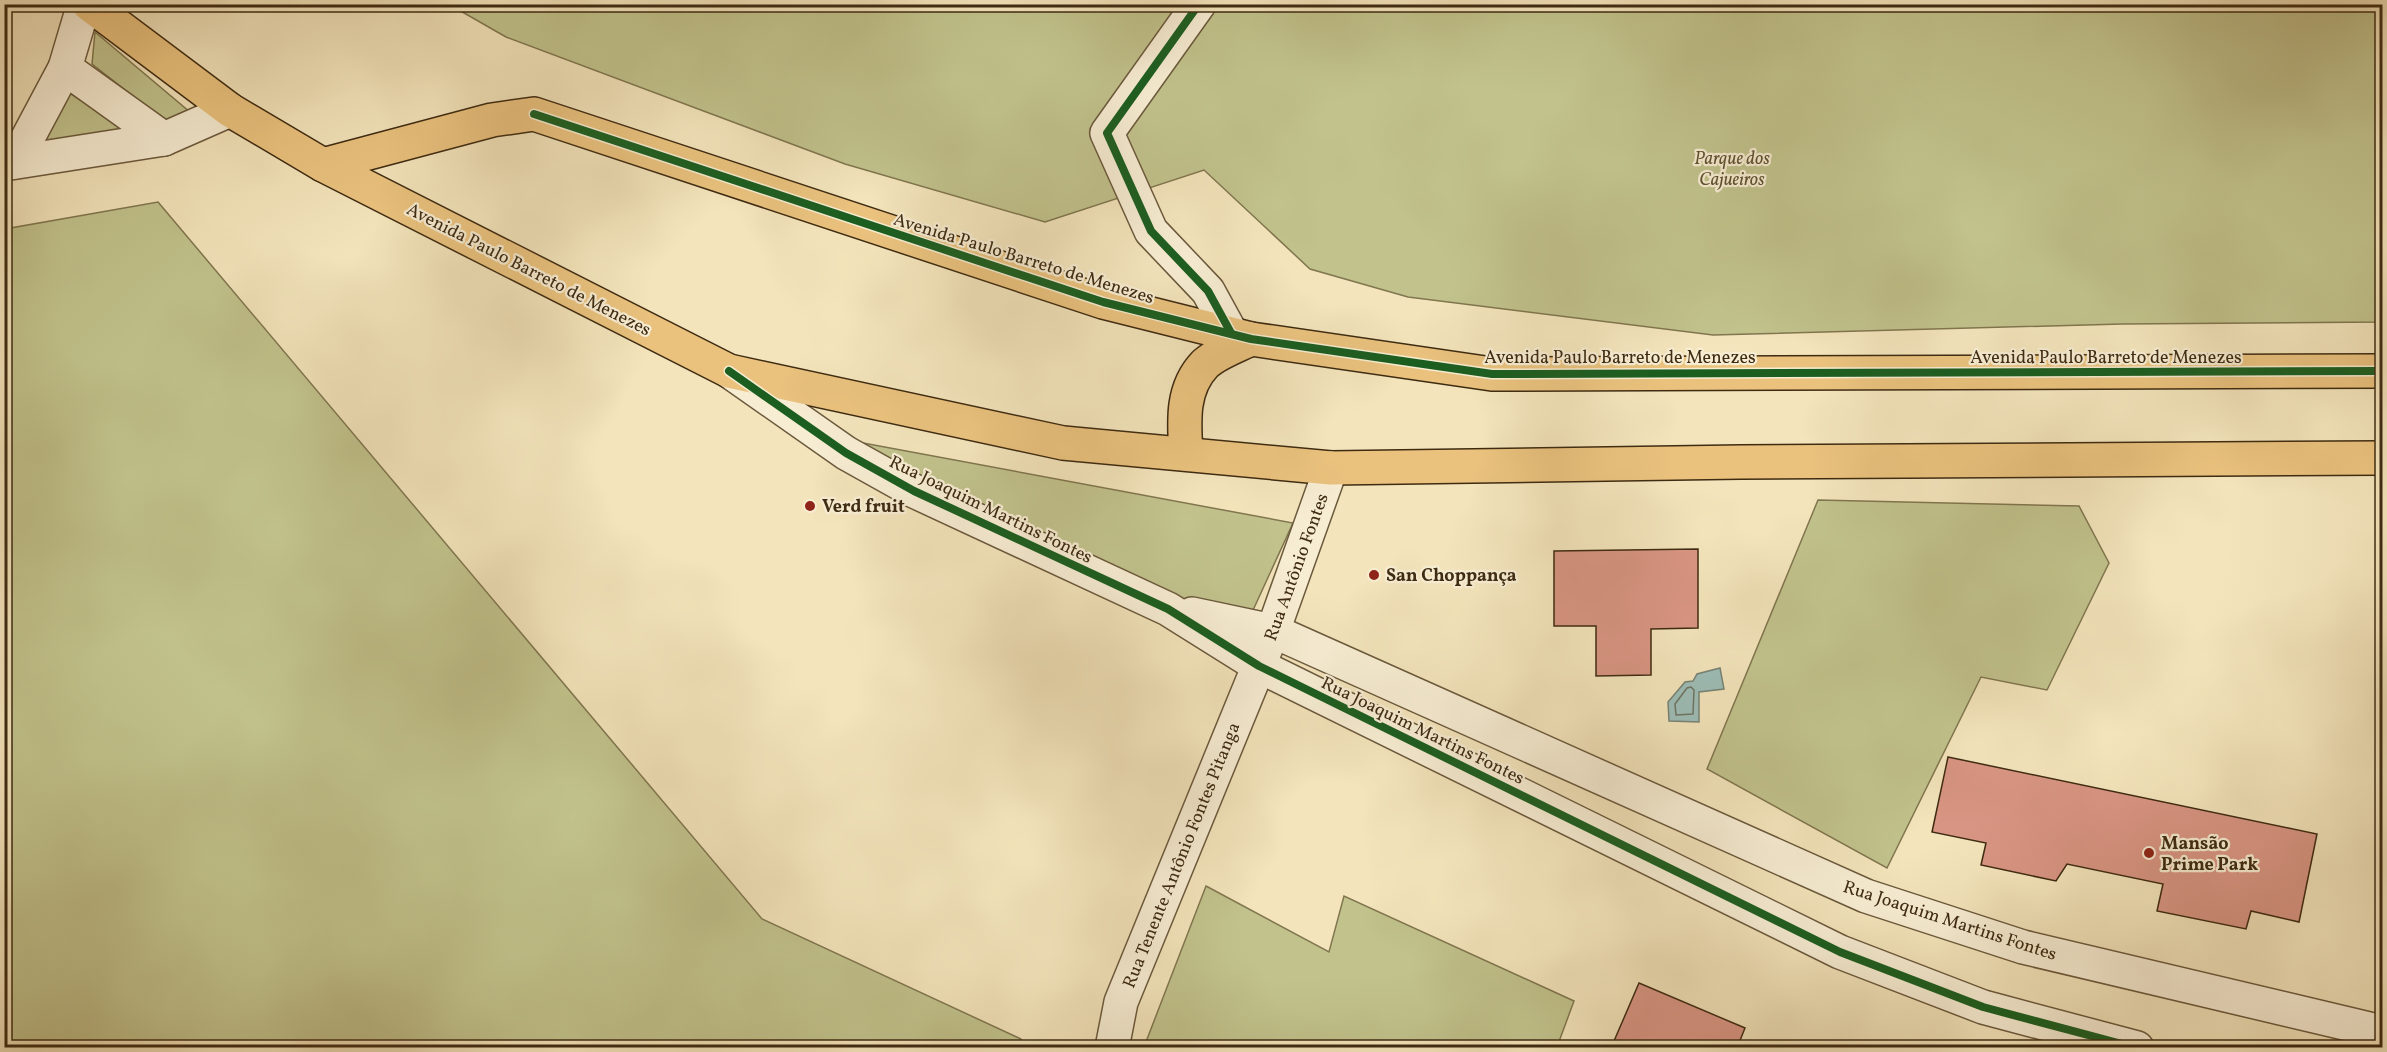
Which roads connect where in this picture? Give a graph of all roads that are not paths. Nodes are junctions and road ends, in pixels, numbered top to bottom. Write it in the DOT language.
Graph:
graph roads {
  1 [pos="87,4"];
  2 [pos="1199,4"];
  3 [pos="65,68"];
  4 [pos="230,110"];
  5 [pos="164,139"];
  6 [pos="10,163"];
  7 [pos="323,165"];
  8 [pos="1241,336"];
  9 [pos="729,370"];
  10 [pos="2382,371"];
  11 [pos="1186,454"];
  12 [pos="2382,458"];
  13 [pos="1331,468"];
  14 [pos="1168,609"];
  15 [pos="1273,631"];
  16 [pos="1259,666"];
  17 [pos="2382,1032"];
  18 [pos="1112,1047"];
  19 [pos="2137,1047"];
  1 -- 3 [label="street"];
  1 -- 4 [label="main road, Avenida Paulo Barreto de Menezes"];
  2 -- 8 [label="street"];
  3 -- 5 [label="street"];
  3 -- 6 [label="street"];
  4 -- 5 [label="street"];
  4 -- 7 [label="main road, Avenida Paulo Barreto de Menezes"];
  5 -- 6 [label="street"];
  7 -- 8 [label="main road, Avenida Paulo Barreto de Menezes"];
  7 -- 9 [label="main road, Avenida Paulo Barreto de Menezes"];
  8 -- 10 [label="main road, Avenida Paulo Barreto de Menezes"];
  8 -- 11 [label="main road"];
  9 -- 11 [label="main road, Avenida Paulo Barreto de Menezes"];
  9 -- 14 [label="street, Rua Joaquim Martins Fontes"];
  11 -- 13 [label="main road, Avenida Paulo Barreto de Menezes"];
  12 -- 13 [label="main road, Avenida Paulo Barreto de Menezes"];
  13 -- 15 [label="street, Rua Antônio Fontes"];
  14 -- 15 [label="street, Rua Joaquim Martins Fontes"];
  14 -- 16 [label="street, Rua Joaquim Martins Fontes"];
  15 -- 16 [label="street, Rua Antônio Fontes"];
  15 -- 17 [label="street, Rua Joaquim Martins Fontes"];
  16 -- 18 [label="street, Rua Tenente Antônio Fontes Pitanga"];
  16 -- 19 [label="street, Rua Joaquim Martins Fontes"];
}
